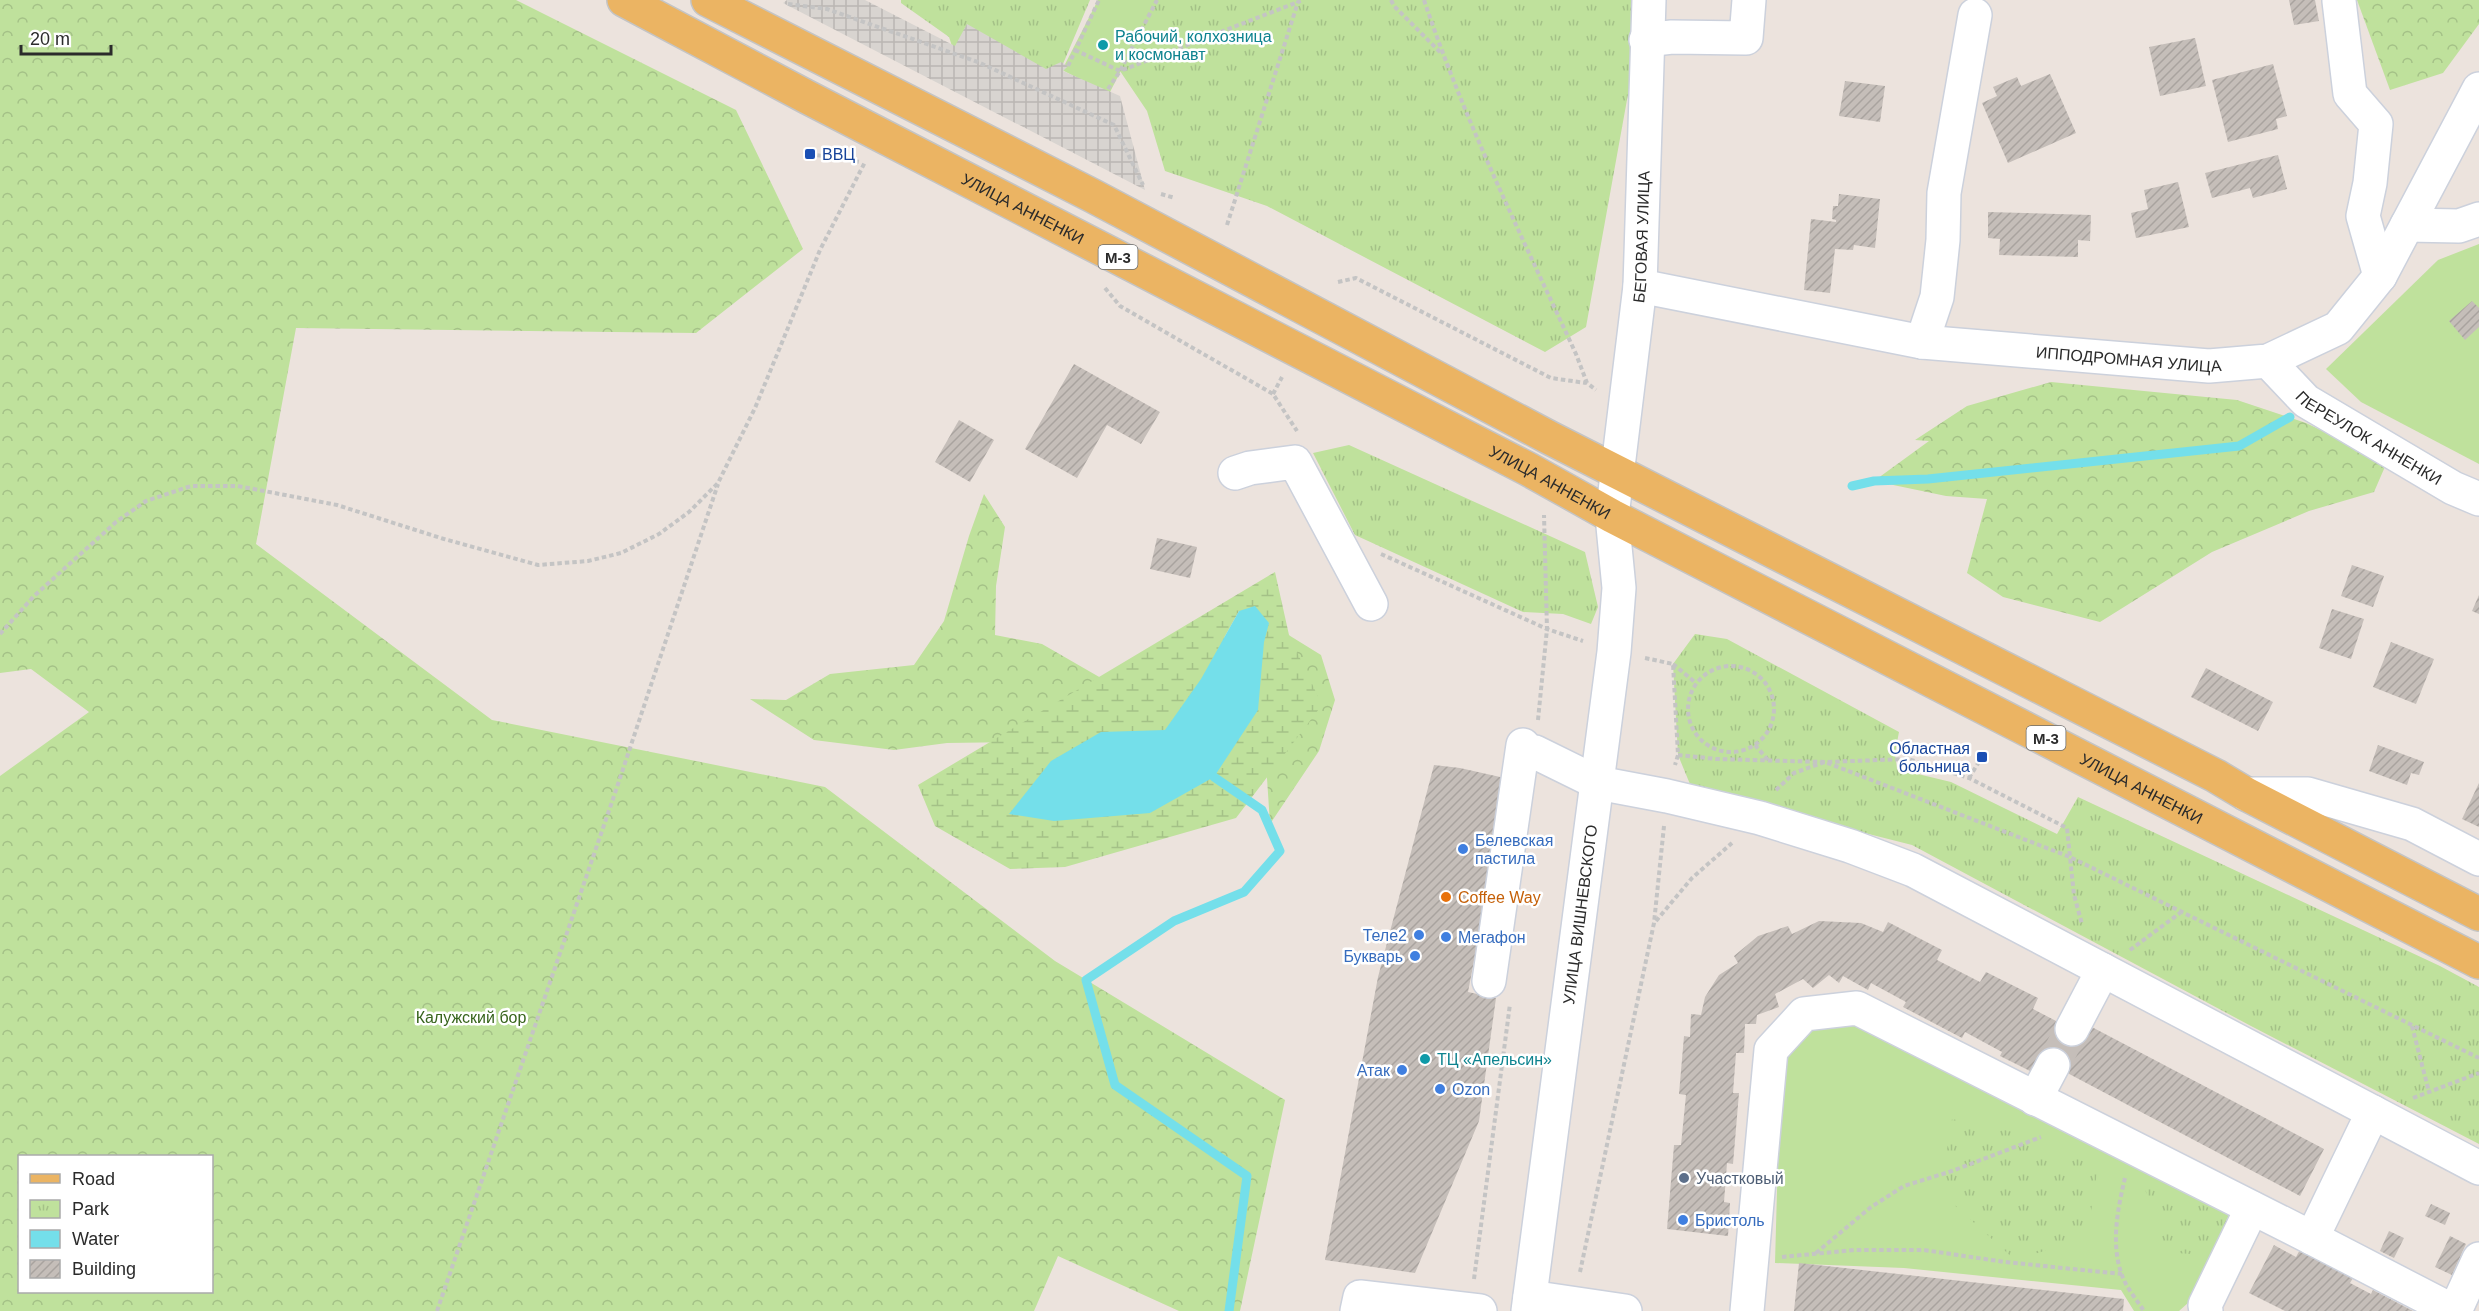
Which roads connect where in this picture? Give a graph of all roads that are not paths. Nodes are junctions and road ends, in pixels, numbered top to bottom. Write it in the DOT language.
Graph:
graph roads {
  1 [pos="624,0"];
  2 [pos="708,0"];
  3 [pos="1648,0"];
  4 [pos="1749,0"];
  5 [pos="2339,1"];
  6 [pos="1975,15"];
  7 [pos="1647,40"];
  8 [pos="2479,89"];
  9 [pos="2479,219"];
  10 [pos="2407,225"];
  11 [pos="2380,276"];
  12 [pos="1640,286"];
  13 [pos="1922,342"];
  14 [pos="2268,361"];
  15 [pos="1235,473"];
  16 [pos="1618,473"];
  17 [pos="2479,499"];
  18 [pos="1612,516"];
  19 [pos="1371,604"];
  20 [pos="1598,783"];
  21 [pos="2246,794"];
  22 [pos="2479,859"];
  23 [pos="2479,914"];
  24 [pos="2479,962"];
  25 [pos="2098,967"];
  26 [pos="1489,981"];
  27 [pos="2072,1029"];
  28 [pos="2053,1065"];
  29 [pos="2035,1099"];
  30 [pos="2373,1113"];
  31 [pos="2479,1168"];
  32 [pos="2252,1208"];
  33 [pos="2312,1238"];
  34 [pos="2479,1259"];
  35 [pos="1529,1304"];
  36 [pos="1357,1311"];
  37 [pos="1480,1311"];
  38 [pos="1625,1311"];
  39 [pos="1747,1311"];
  40 [pos="2206,1311"];
  41 [pos="2454,1311"];
  1 -- 18 [label="main road, УЛИЦА АННЕНКИ / М-3"];
  2 -- 16 [label="main road, М-3"];
  3 -- 7 [label="street, БЕГОВАЯ УЛИЦА"];
  4 -- 7 [label="street"];
  5 -- 11 [label="street"];
  6 -- 13 [label="street"];
  7 -- 12 [label="street, БЕГОВАЯ УЛИЦА"];
  8 -- 10 [label="street, ИППОДРОМНАЯ УЛИЦА"];
  9 -- 10 [label="street"];
  10 -- 11 [label="street, ИППОДРОМНАЯ УЛИЦА"];
  11 -- 14 [label="street, ИППОДРОМНАЯ УЛИЦА"];
  12 -- 13 [label="street, ИППОДРОМНАЯ УЛИЦА"];
  12 -- 16 [label="street, БЕГОВАЯ УЛИЦА"];
  13 -- 14 [label="street, ИППОДРОМНАЯ УЛИЦА"];
  14 -- 17 [label="street, ПЕРЕУЛОК АННЕНКИ"];
  15 -- 19 [label="street"];
  16 -- 18 [label="street, БЕГОВАЯ УЛИЦА"];
  16 -- 21 [label="main road, М-3"];
  18 -- 20 [label="street, УЛИЦА ВИШНЕВСКОГО"];
  18 -- 24 [label="main road, УЛИЦА АННЕНКИ / М-3"];
  20 -- 25 [label="street"];
  20 -- 26 [label="street"];
  20 -- 35 [label="street, УЛИЦА ВИШНЕВСКОГО"];
  21 -- 22 [label="street"];
  21 -- 23 [label="main road, М-3"];
  25 -- 27 [label="street"];
  25 -- 30 [label="street"];
  28 -- 29 [label="street"];
  29 -- 32 [label="street"];
  29 -- 39 [label="street"];
  30 -- 31 [label="street"];
  30 -- 33 [label="street"];
  32 -- 33 [label="street"];
  32 -- 40 [label="street"];
  33 -- 41 [label="street"];
  34 -- 41 [label="street"];
  35 -- 38 [label="street"];
  36 -- 37 [label="street"];
}
